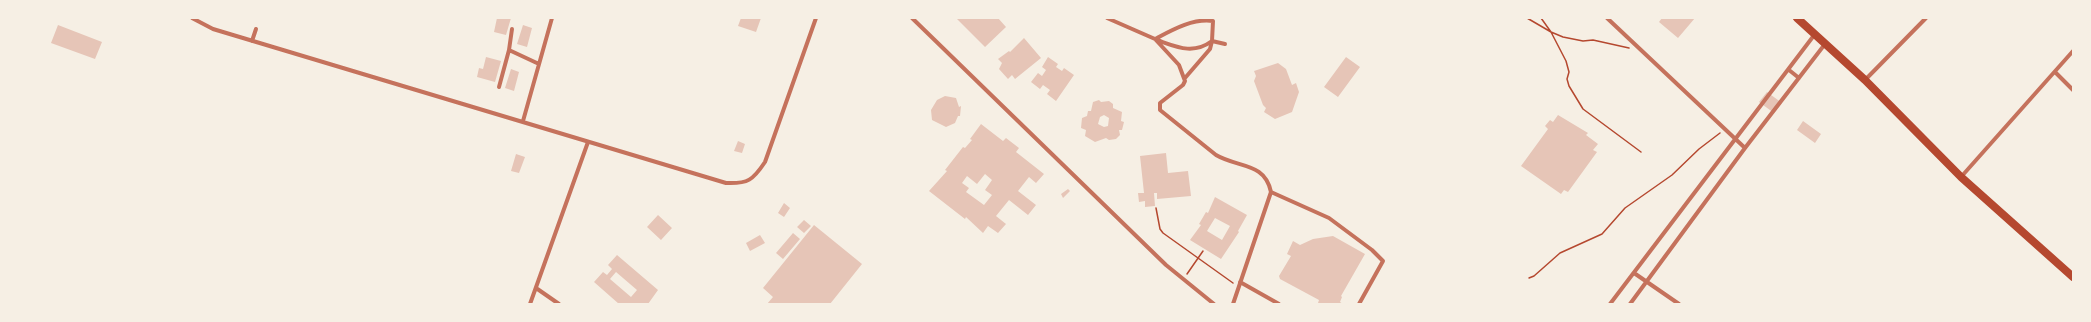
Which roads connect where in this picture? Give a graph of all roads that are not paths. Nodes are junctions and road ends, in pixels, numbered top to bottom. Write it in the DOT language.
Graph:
graph roads {
  1 [pos="192,18"];
  2 [pos="552,18"];
  3 [pos="816,18"];
  4 [pos="912,18"];
  5 [pos="1107,18"];
  6 [pos="1607,18"];
  7 [pos="1797,18"];
  8 [pos="1926,18"];
  9 [pos="1204,19"];
  10 [pos="256,29"];
  11 [pos="512,29"];
  12 [pos="1815,34"];
  13 [pos="1155,39"];
  14 [pos="252,41"];
  15 [pos="1212,41"];
  16 [pos="1225,44"];
  17 [pos="1826,44"];
  18 [pos="509,50"];
  19 [pos="2073,51"];
  20 [pos="539,64"];
  21 [pos="1789,70"];
  22 [pos="2055,72"];
  23 [pos="1185,78"];
  24 [pos="1799,78"];
  25 [pos="1865,80"];
  26 [pos="499,86"];
  27 [pos="2073,90"];
  28 [pos="523,121"];
  29 [pos="1736,139"];
  30 [pos="588,142"];
  31 [pos="1745,148"];
  32 [pos="1961,176"];
  33 [pos="1271,192"];
  34 [pos="1634,273"];
  35 [pos="2073,277"];
  36 [pos="1646,282"];
  37 [pos="1239,284"];
  38 [pos="536,288"];
  39 [pos="530,304"];
  40 [pos="559,304"];
  41 [pos="1214,304"];
  42 [pos="1232,304"];
  43 [pos="1279,304"];
  44 [pos="1359,304"];
  45 [pos="1610,304"];
  46 [pos="1630,304"];
  47 [pos="1679,304"];
  1 -- 14 [label="street"];
  2 -- 20 [label="street"];
  3 -- 30 [label="street"];
  4 -- 41 [label="street"];
  5 -- 13 [label="street"];
  6 -- 29 [label="street"];
  7 -- 12 [label="highway"];
  8 -- 25 [label="street"];
  9 -- 13 [label="street"];
  9 -- 15 [label="street"];
  10 -- 14 [label="street"];
  11 -- 18 [label="street"];
  12 -- 17 [label="highway"];
  12 -- 21 [label="street"];
  13 -- 15 [label="street"];
  13 -- 23 [label="street"];
  14 -- 28 [label="street"];
  15 -- 16 [label="street"];
  15 -- 23 [label="street"];
  17 -- 24 [label="street"];
  17 -- 25 [label="highway"];
  18 -- 20 [label="street"];
  18 -- 26 [label="street"];
  19 -- 22 [label="street"];
  20 -- 28 [label="street"];
  21 -- 24 [label="street"];
  21 -- 29 [label="street"];
  22 -- 27 [label="street"];
  22 -- 32 [label="street"];
  23 -- 33 [label="street"];
  24 -- 31 [label="street"];
  25 -- 32 [label="highway"];
  28 -- 30 [label="street"];
  29 -- 31 [label="street"];
  29 -- 34 [label="street"];
  30 -- 38 [label="street"];
  31 -- 36 [label="street"];
  32 -- 35 [label="highway"];
  33 -- 37 [label="street"];
  33 -- 44 [label="street"];
  34 -- 36 [label="street"];
  34 -- 45 [label="street"];
  36 -- 46 [label="street"];
  36 -- 47 [label="street"];
  37 -- 42 [label="street"];
  37 -- 43 [label="street"];
  38 -- 39 [label="street"];
  38 -- 40 [label="street"];
}
